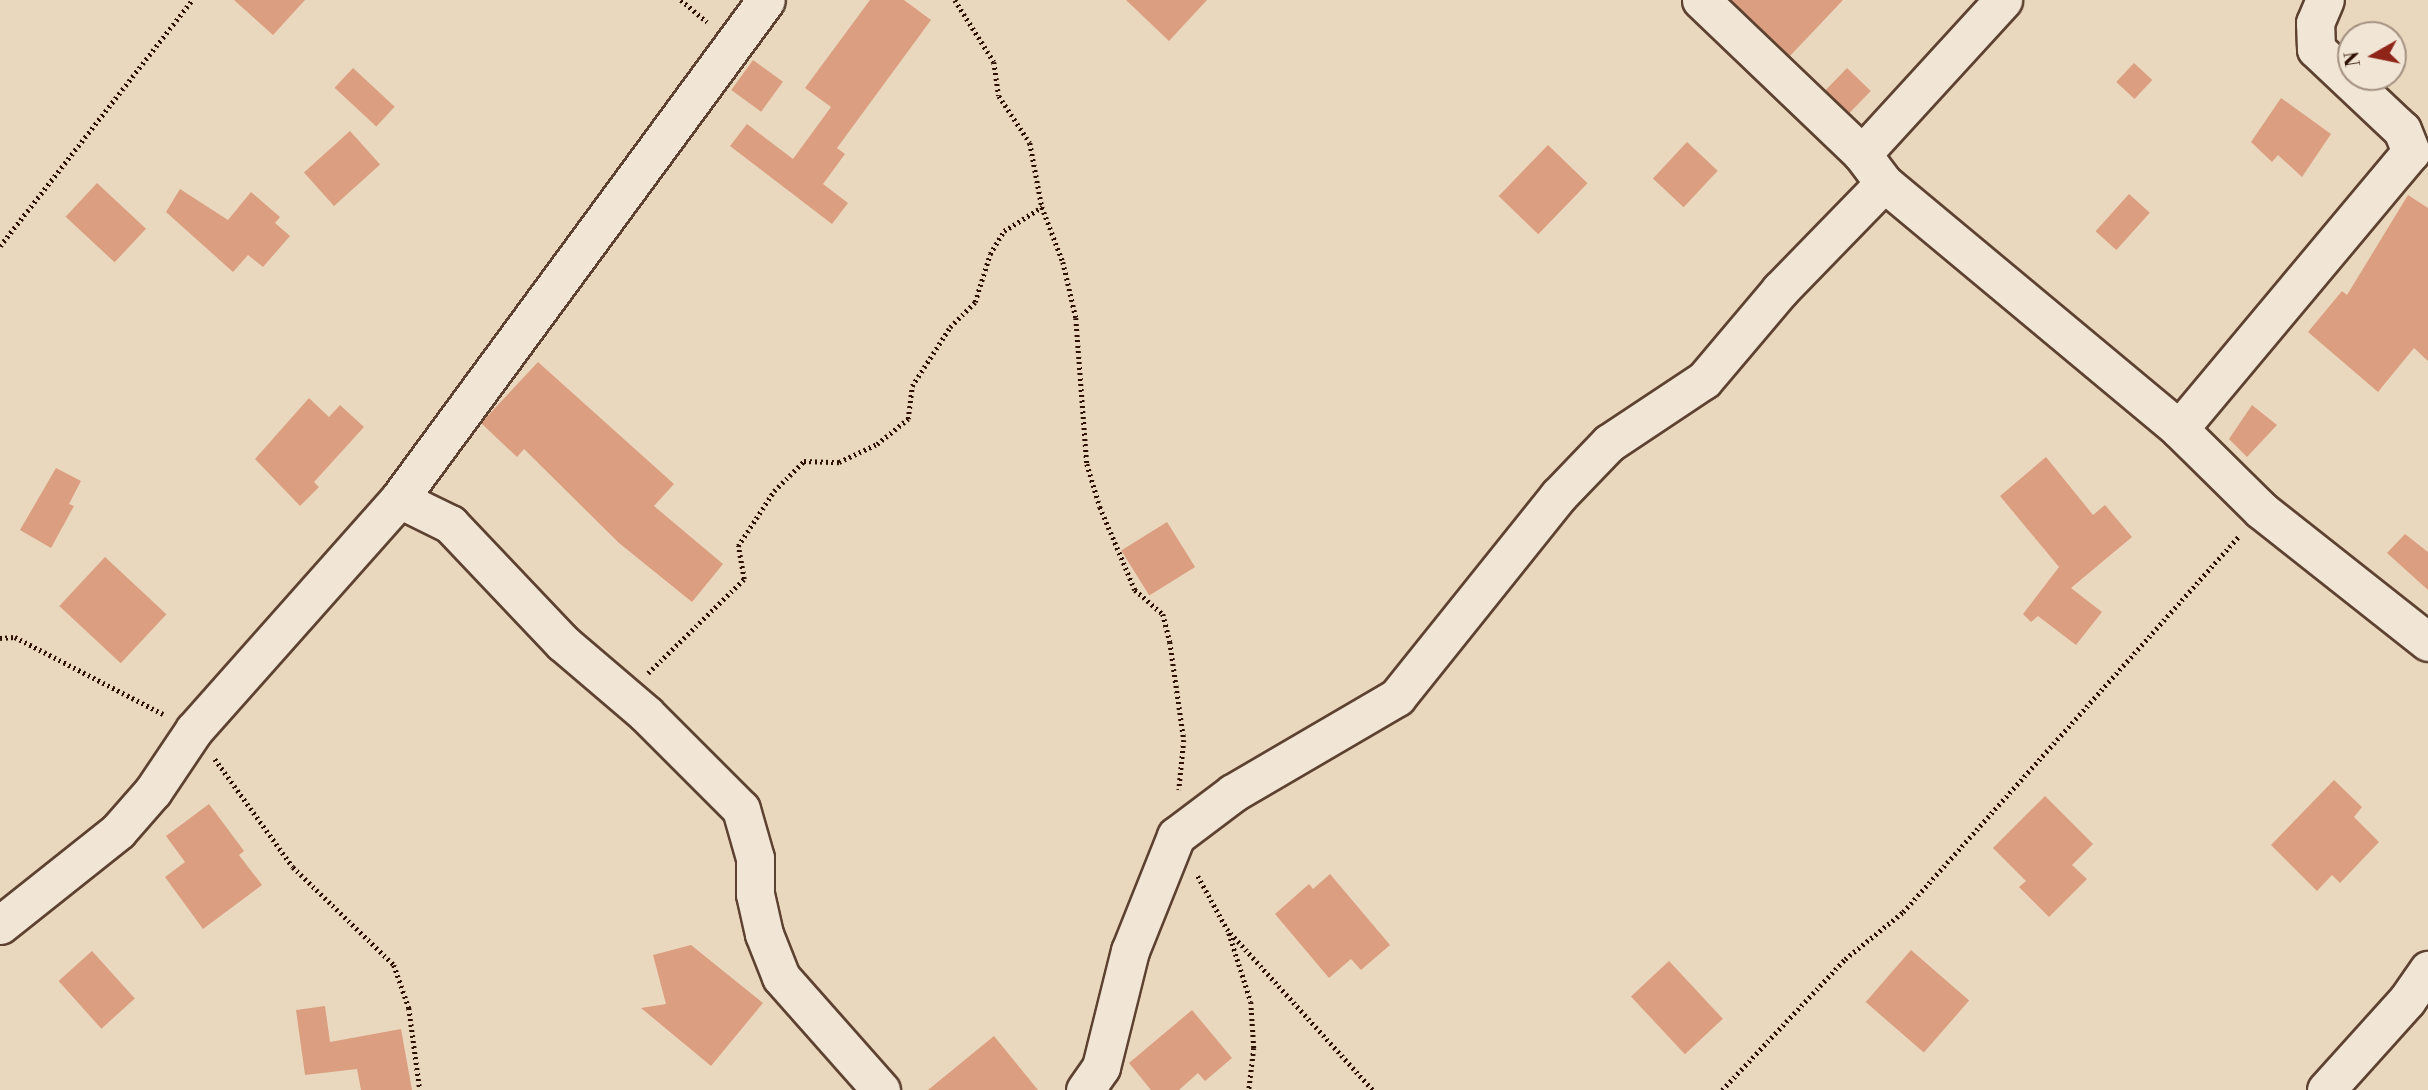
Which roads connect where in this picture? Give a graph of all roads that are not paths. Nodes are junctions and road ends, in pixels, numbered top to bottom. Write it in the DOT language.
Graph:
graph roads {
  1 [pos="766,0"];
  2 [pos="1701,0"];
  3 [pos="2003,0"];
  4 [pos="2325,0"];
  5 [pos="1863,154"];
  6 [pos="1884,183"];
  7 [pos="2179,429"];
  8 [pos="399,499"];
  9 [pos="2428,642"];
  10 [pos="0,925"];
  11 [pos="2428,970"];
  12 [pos="881,1090"];
  13 [pos="1085,1090"];
  14 [pos="2326,1090"];
  1 -- 8 [label="street"];
  2 -- 5 [label="street"];
  3 -- 5 [label="street"];
  4 -- 7 [label="street"];
  5 -- 6 [label="street"];
  6 -- 7 [label="street"];
  6 -- 13 [label="street"];
  7 -- 9 [label="street"];
  8 -- 10 [label="street"];
  8 -- 12 [label="street"];
  11 -- 14 [label="street"];
}
